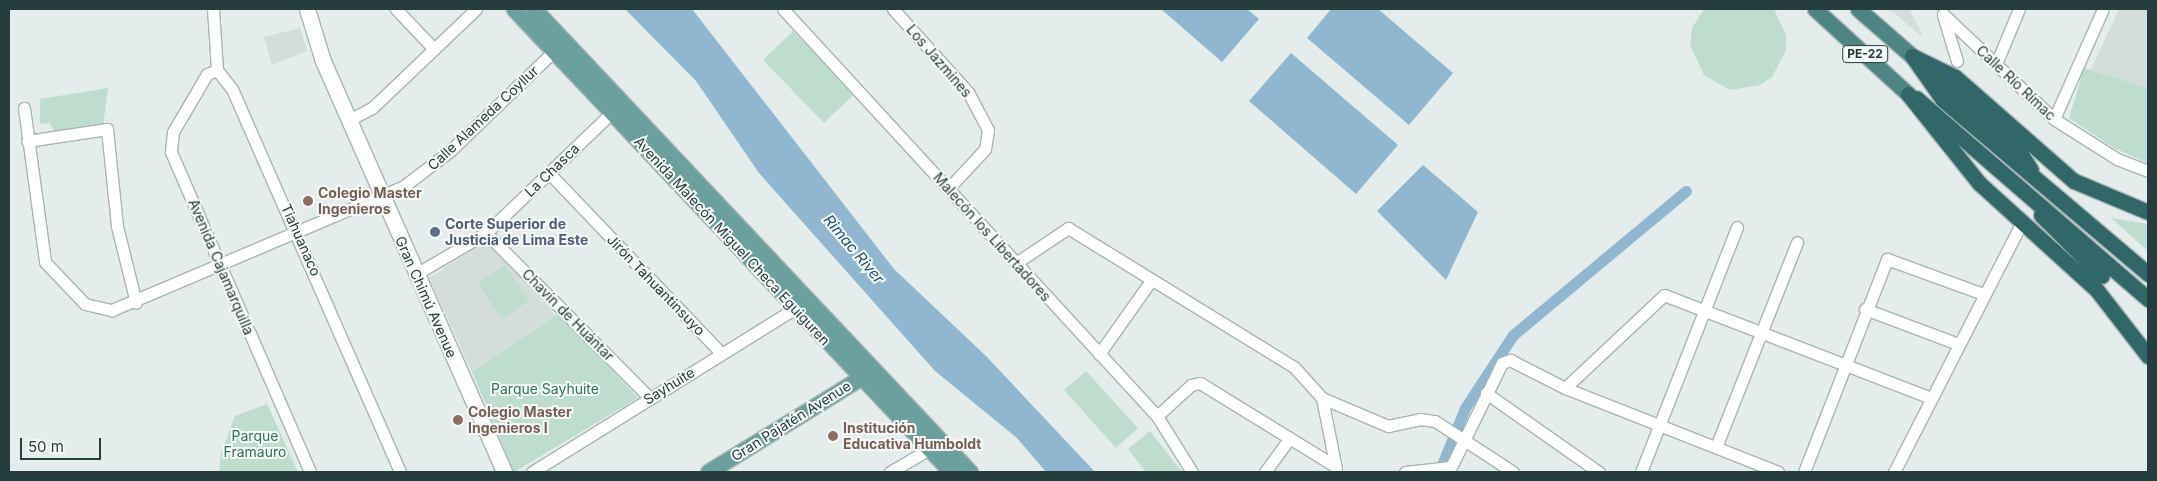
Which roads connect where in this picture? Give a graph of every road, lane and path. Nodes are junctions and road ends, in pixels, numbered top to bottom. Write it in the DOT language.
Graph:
graph roads {
  1 [pos="213,9"];
  2 [pos="307,9"];
  3 [pos="396,9"];
  4 [pos="476,9"];
  5 [pos="514,9"];
  6 [pos="534,9"];
  7 [pos="782,9"];
  8 [pos="893,9"];
  9 [pos="1815,9"];
  10 [pos="1858,9"];
  11 [pos="2019,9"];
  12 [pos="2103,9"];
  13 [pos="1942,12"];
  14 [pos="434,49"];
  15 [pos="553,52"];
  16 [pos="1912,56"];
  17 [pos="1957,61"];
  18 [pos="1996,64"];
  19 [pos="217,70"];
  20 [pos="1908,94"];
  21 [pos="1924,103"];
  22 [pos="24,108"];
  23 [pos="611,113"];
  24 [pos="2054,119"];
  25 [pos="350,120"];
  26 [pos="27,140"];
  27 [pos="2148,171"];
  28 [pos="549,173"];
  29 [pos="948,189"];
  30 [pos="383,197"];
  31 [pos="2148,212"];
  32 [pos="2022,224"];
  33 [pos="1737,227"];
  34 [pos="486,232"];
  35 [pos="298,234"];
  36 [pos="1797,242"];
  37 [pos="2052,248"];
  38 [pos="1016,263"];
  39 [pos="221,267"];
  40 [pos="416,274"];
  41 [pos="2148,274"];
  42 [pos="1150,282"];
  43 [pos="1983,294"];
  44 [pos="2148,299"];
  45 [pos="808,301"];
  46 [pos="136,303"];
  47 [pos="794,309"];
  48 [pos="1705,309"];
  49 [pos="1865,309"];
  50 [pos="2119,314"];
  51 [pos="1763,330"];
  52 [pos="1958,344"];
  53 [pos="721,353"];
  54 [pos="1099,354"];
  55 [pos="2148,356"];
  56 [pos="1844,363"];
  57 [pos="867,374"];
  58 [pos="1565,388"];
  59 [pos="1486,392"];
  60 [pos="650,398"];
  61 [pos="1322,398"];
  62 [pos="1931,398"];
  63 [pos="1157,416"];
  64 [pos="1659,425"];
  65 [pos="1461,437"];
  66 [pos="1288,440"];
  67 [pos="935,445"];
  68 [pos="1716,448"];
  69 [pos="1336,469"];
  70 [pos="1450,469"];
  71 [pos="310,472"];
  72 [pos="400,472"];
  73 [pos="504,472"];
  74 [pos="532,472"];
  75 [pos="708,472"];
  76 [pos="890,472"];
  77 [pos="951,472"];
  78 [pos="970,472"];
  79 [pos="1192,472"];
  80 [pos="1265,472"];
  81 [pos="1405,472"];
  82 [pos="1513,472"];
  83 [pos="1599,472"];
  84 [pos="1642,472"];
  85 [pos="1778,472"];
  86 [pos="1804,472"];
  87 [pos="1894,472"];
  1 -- 19 [label="street"];
  2 -- 25 [label="street, Gran Chimú Avenue"];
  3 -- 14 [label="street"];
  4 -- 14 [label="street"];
  5 -- 15 [label="main road, Avenida Malecón Miguel Checa Eguiguren"];
  6 -- 45 [label="main road, Avenida Malecón Miguel Checa Eguiguren"];
  7 -- 29 [label="street, Malecón los Libertadores"];
  8 -- 29 [label="street, Los Jazmines"];
  9 -- 20 [label="highway, PE-22"];
  10 -- 16 [label="highway, PE-22"];
  11 -- 18 [label="street"];
  12 -- 24 [label="street"];
  13 -- 17 [label="street"];
  13 -- 18 [label="street, Calle Río Rímac"];
  14 -- 25 [label="street"];
  15 -- 23 [label="main road, Avenida Malecón Miguel Checa Eguiguren"];
  15 -- 30 [label="street, Calle Alameda Coyllur"];
  16 -- 31 [label="highway"];
  16 -- 41 [label="highway"];
  18 -- 24 [label="street, Calle Río Rímac"];
  19 -- 35 [label="street, Tiahuanaco"];
  19 -- 39 [label="street, Avenida Cajamarquilla"];
  20 -- 21 [label="highway"];
  20 -- 32 [label="highway"];
  20 -- 37 [label="highway"];
  21 -- 44 [label="highway"];
  21 -- 50 [label="highway"];
  22 -- 26 [label="street, Calle Alameda Coyllur"];
  23 -- 28 [label="street, La Chasca"];
  23 -- 47 [label="main road, Avenida Malecón Miguel Checa Eguiguren"];
  24 -- 27 [label="street, Calle Río Rímac"];
  25 -- 30 [label="street, Gran Chimú Avenue"];
  26 -- 46 [label="street, Calle Alameda Coyllur"];
  26 -- 46 [label="street"];
  28 -- 34 [label="street, La Chasca"];
  28 -- 53 [label="street, Jirón Tahuantinsuyo"];
  29 -- 38 [label="street, Malecón los Libertadores"];
  30 -- 35 [label="street, Calle Alameda Coyllur"];
  30 -- 40 [label="street, Gran Chimú Avenue"];
  32 -- 37 [label="highway"];
  32 -- 43 [label="street"];
  33 -- 48 [label="street"];
  34 -- 40 [label="street, La Chasca"];
  34 -- 60 [label="street, Chavín de Huántar"];
  35 -- 39 [label="street, Calle Alameda Coyllur"];
  35 -- 72 [label="street, Tiahuanaco"];
  36 -- 51 [label="street"];
  37 -- 50 [label="highway"];
  38 -- 42 [label="street"];
  38 -- 54 [label="street, Malecón los Libertadores"];
  39 -- 46 [label="street, Calle Alameda Coyllur"];
  39 -- 71 [label="street, Avenida Cajamarquilla"];
  40 -- 73 [label="street, Gran Chimú Avenue"];
  42 -- 54 [label="street"];
  42 -- 61 [label="street"];
  43 -- 49 [label="street"];
  43 -- 52 [label="street"];
  45 -- 47 [label="street, Sayhuite"];
  45 -- 57 [label="main road, Avenida Malecón Miguel Checa Eguiguren"];
  47 -- 53 [label="street, Sayhuite"];
  47 -- 57 [label="main road, Avenida Malecón Miguel Checa Eguiguren"];
  48 -- 51 [label="street"];
  48 -- 58 [label="street"];
  48 -- 64 [label="street"];
  49 -- 52 [label="street"];
  49 -- 56 [label="street"];
  50 -- 55 [label="highway"];
  51 -- 56 [label="street"];
  51 -- 68 [label="street"];
  52 -- 62 [label="street"];
  53 -- 60 [label="street, Sayhuite"];
  54 -- 63 [label="street, Malecón los Libertadores"];
  56 -- 62 [label="street"];
  56 -- 86 [label="street"];
  57 -- 67 [label="main road, Avenida Malecón Miguel Checa Eguiguren"];
  57 -- 75 [label="main road, Gran Pajatén Avenue"];
  58 -- 59 [label="street"];
  58 -- 64 [label="street"];
  59 -- 65 [label="street"];
  59 -- 83 [label="street"];
  60 -- 74 [label="street, Sayhuite"];
  61 -- 65 [label="street"];
  61 -- 69 [label="street"];
  62 -- 87 [label="street"];
  63 -- 66 [label="street"];
  63 -- 79 [label="street, Malecón los Libertadores"];
  64 -- 68 [label="street"];
  64 -- 84 [label="street"];
  65 -- 70 [label="street"];
  65 -- 82 [label="street"];
  66 -- 69 [label="street"];
  66 -- 80 [label="street"];
  67 -- 76 [label="street"];
  67 -- 77 [label="main road, Avenida Malecón Miguel Checa Eguiguren"];
  67 -- 78 [label="main road, Avenida Malecón Miguel Checa Eguiguren"];
  68 -- 85 [label="street"];
  70 -- 81 [label="street"];
}
